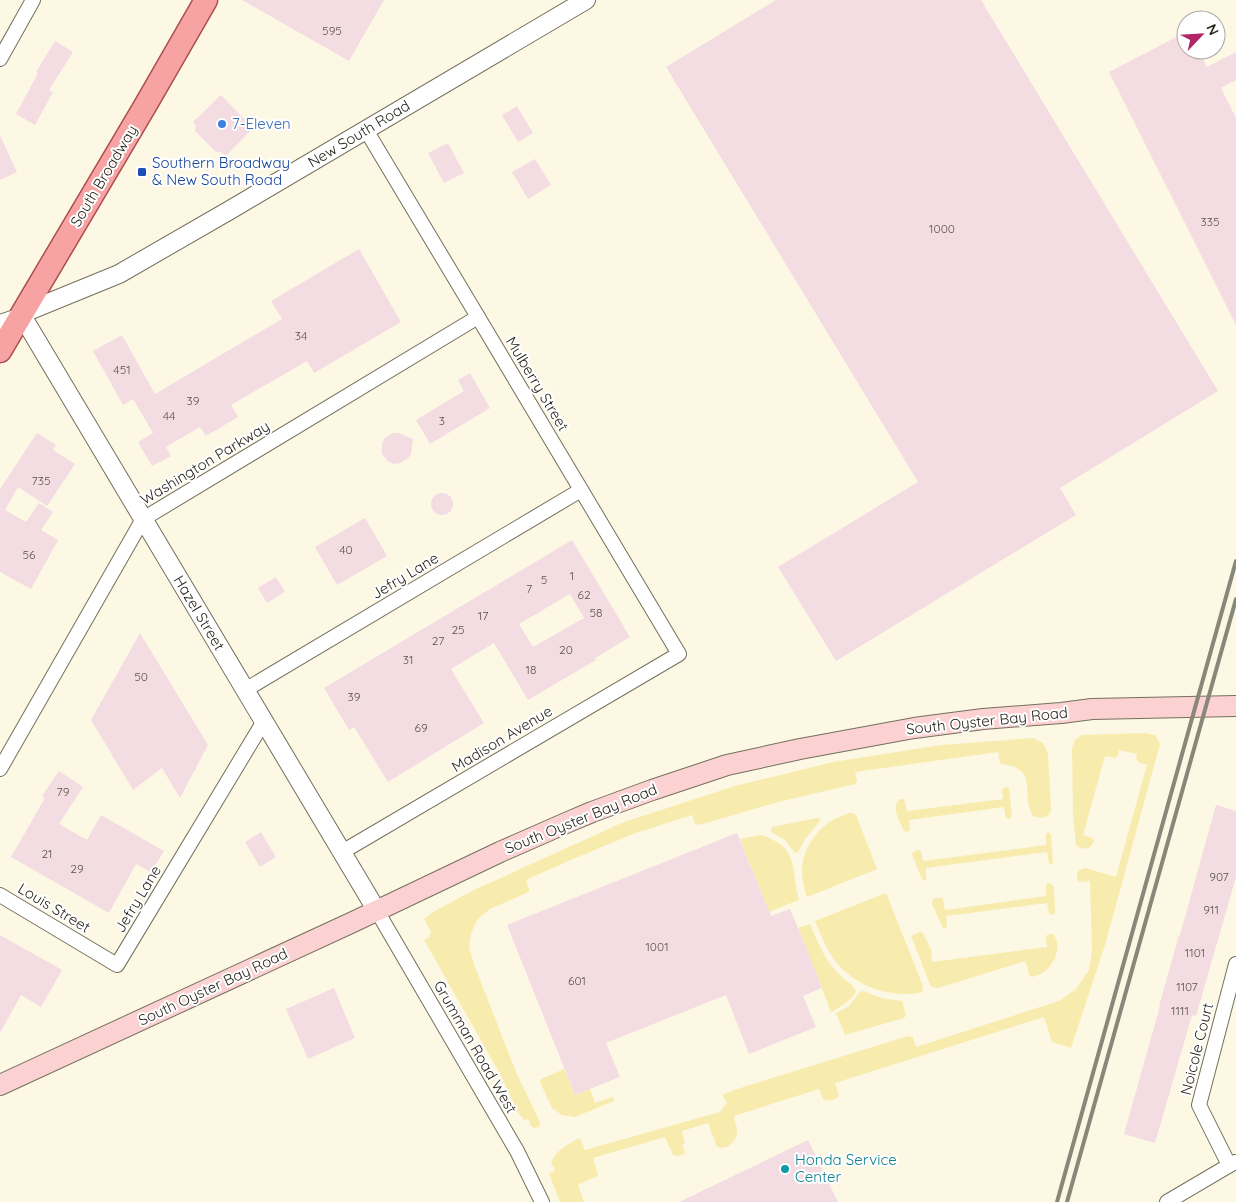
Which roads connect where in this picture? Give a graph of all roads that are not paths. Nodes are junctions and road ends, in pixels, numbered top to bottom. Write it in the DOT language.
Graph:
graph roads {
  1 [pos="206,0"];
  2 [pos="586,0"];
  3 [pos="31,1"];
  4 [pos="0,59"];
  5 [pos="366,130"];
  6 [pos="21,314"];
  7 [pos="478,317"];
  8 [pos="0,322"];
  9 [pos="0,351"];
  10 [pos="581,490"];
  11 [pos="143,519"];
  12 [pos="679,654"];
  13 [pos="245,690"];
  14 [pos="1236,706"];
  15 [pos="264,721"];
  16 [pos="0,768"];
  17 [pos="342,852"];
  18 [pos="0,895"];
  19 [pos="377,911"];
  20 [pos="1236,964"];
  21 [pos="118,965"];
  22 [pos="0,1085"];
  23 [pos="1233,1163"];
  24 [pos="542,1202"];
  25 [pos="1167,1202"];
  1 -- 6 [label="main road, South Broadway"];
  2 -- 5 [label="street, New South Road"];
  3 -- 4 [label="street"];
  5 -- 6 [label="street, New South Road"];
  5 -- 7 [label="street, Mulberry Street"];
  6 -- 8 [label="street"];
  6 -- 9 [label="main road, South Broadway"];
  6 -- 11 [label="street, Hazel Street"];
  7 -- 10 [label="street, Mulberry Street"];
  7 -- 11 [label="street, Washington Parkway"];
  10 -- 12 [label="street, Mulberry Street"];
  10 -- 13 [label="street, Jefry Lane"];
  11 -- 13 [label="street, Hazel Street"];
  11 -- 16 [label="street, Washington Parkway"];
  12 -- 17 [label="street, Madison Avenue"];
  13 -- 15 [label="street, Hazel Street"];
  14 -- 19 [label="main road, South Oyster Bay Road"];
  15 -- 17 [label="street, Hazel Street"];
  15 -- 21 [label="street, Jefry Lane"];
  17 -- 19 [label="street, Hazel Street"];
  18 -- 21 [label="street, Louis Street"];
  19 -- 22 [label="main road, South Oyster Bay Road"];
  19 -- 24 [label="street, Grumman Road West"];
  20 -- 23 [label="street, Noicole Court"];
  23 -- 25 [label="street"];
}
